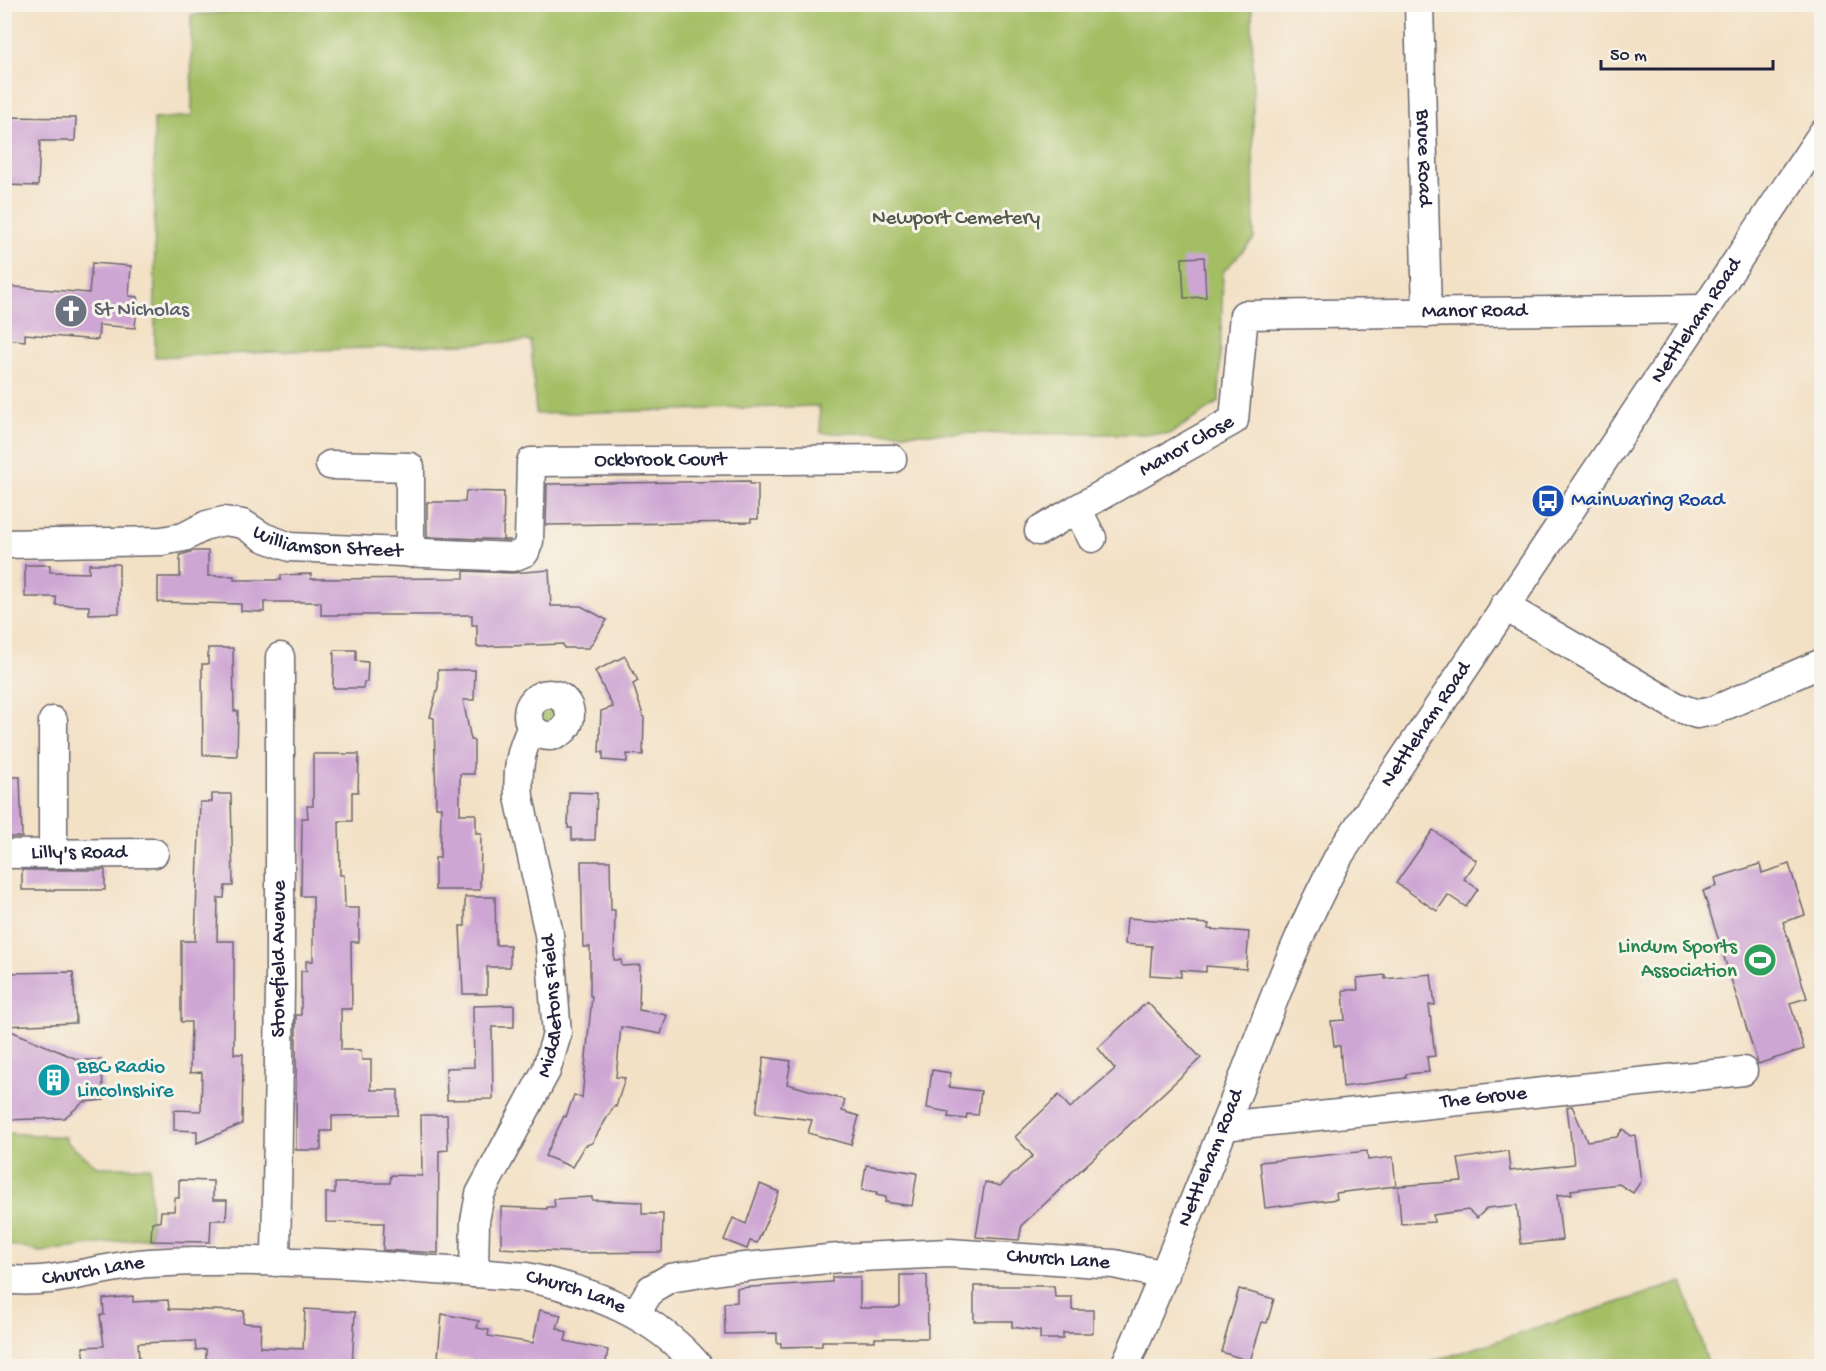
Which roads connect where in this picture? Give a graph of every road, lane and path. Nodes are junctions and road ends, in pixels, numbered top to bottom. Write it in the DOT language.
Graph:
graph roads {
  1 [pos="1419,4"];
  2 [pos="1821,134"];
  3 [pos="1704,309"];
  4 [pos="1427,312"];
  5 [pos="1244,315"];
  6 [pos="892,459"];
  7 [pos="330,465"];
  8 [pos="1077,509"];
  9 [pos="1039,531"];
  10 [pos="1092,538"];
  11 [pos="4,544"];
  12 [pos="410,553"];
  13 [pos="513,557"];
  14 [pos="1504,606"];
  15 [pos="280,657"];
  16 [pos="1821,663"];
  17 [pos="53,721"];
  18 [pos="532,727"];
  19 [pos="154,853"];
  20 [pos="4,854"];
  21 [pos="53,854"];
  22 [pos="1743,1071"];
  23 [pos="1224,1126"];
  24 [pos="276,1262"];
  25 [pos="474,1273"];
  26 [pos="1165,1275"];
  27 [pos="4,1279"];
  28 [pos="636,1313"];
  29 [pos="698,1366"];
  30 [pos="1125,1366"];
  1 -- 4 [label="street, Bruce Road"];
  2 -- 3 [label="street, Nettleham Road"];
  3 -- 4 [label="street, Manor Road"];
  3 -- 14 [label="street, Nettleham Road"];
  4 -- 5 [label="street, Manor Road"];
  5 -- 8 [label="street, Manor Close"];
  6 -- 13 [label="street, Ockbrook Court"];
  7 -- 12 [label="street"];
  8 -- 9 [label="street"];
  8 -- 10 [label="street"];
  11 -- 12 [label="street, Williamson Street"];
  12 -- 13 [label="street, Williamson Street"];
  14 -- 16 [label="street"];
  14 -- 23 [label="street, Nettleham Road"];
  15 -- 24 [label="street, Stonefield Avenue"];
  17 -- 21 [label="street"];
  18 -- 25 [label="street, Middletons Field"];
  19 -- 21 [label="street, Lilly's Road"];
  20 -- 21 [label="street, Lilly's Road"];
  22 -- 23 [label="street, The Grove"];
  23 -- 26 [label="street, Nettleham Road"];
  24 -- 25 [label="street, Church Lane"];
  24 -- 27 [label="street, Church Lane"];
  25 -- 28 [label="street, Church Lane"];
  26 -- 28 [label="street, Church Lane"];
  26 -- 30 [label="street, Nettleham Road"];
  28 -- 29 [label="street"];
}
